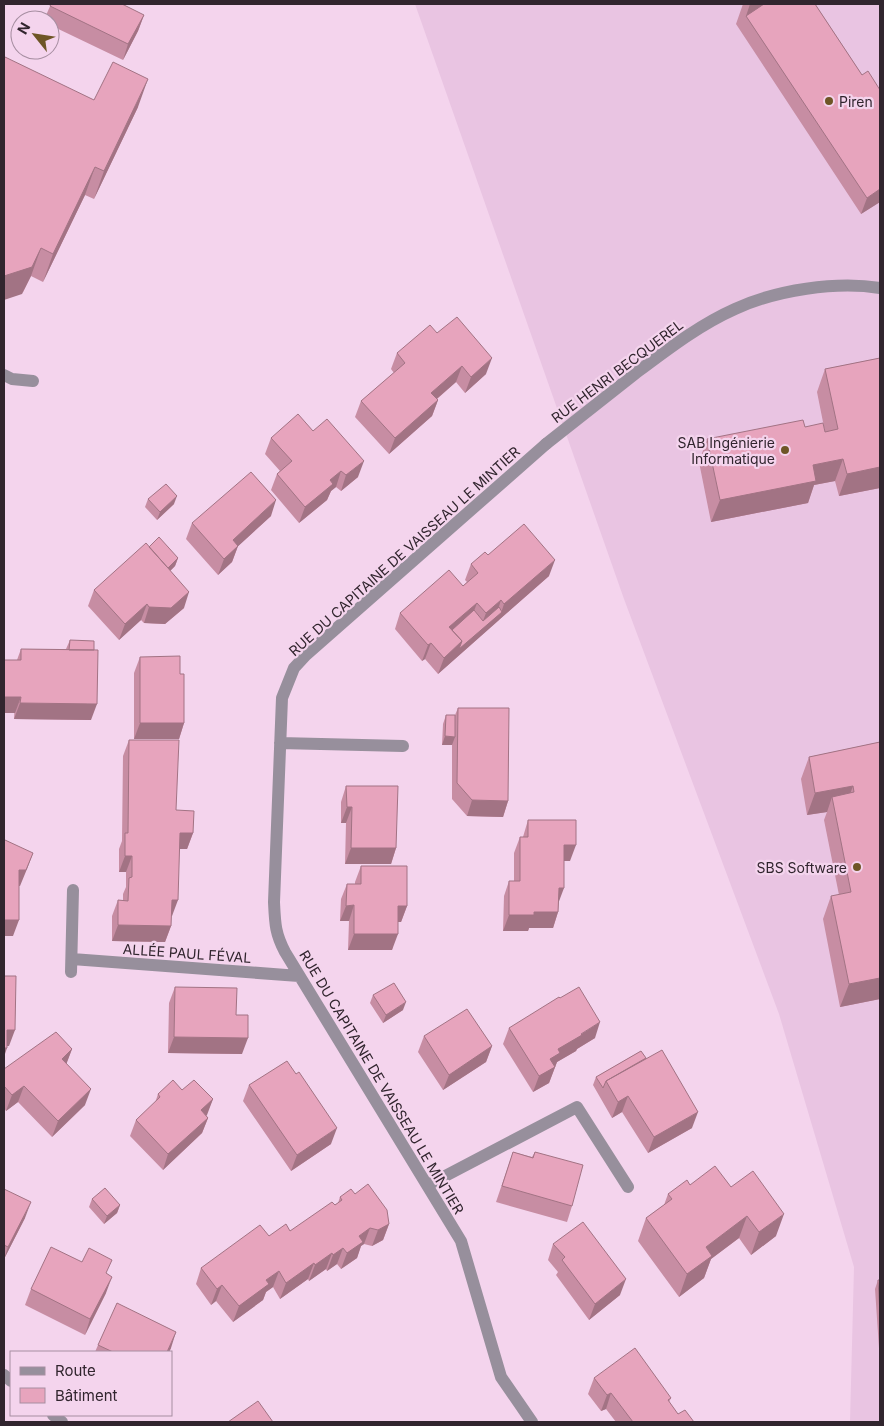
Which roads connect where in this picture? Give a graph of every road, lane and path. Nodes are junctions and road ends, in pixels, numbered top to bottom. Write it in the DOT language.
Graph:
graph roads {
  1 [pos="880,288"];
  2 [pos="4,375"];
  3 [pos="33,381"];
  4 [pos="546,444"];
  5 [pos="280,743"];
  6 [pos="403,746"];
  7 [pos="73,890"];
  8 [pos="299,976"];
  9 [pos="428,1185"];
  10 [pos="628,1187"];
  11 [pos="532,1422"];
  1 -- 4 [label="street, RUE HENRI BECQUEREL"];
  2 -- 3 [label="street"];
  4 -- 5 [label="street, RUE DU CAPITAINE DE VAISSEAU LE MINTIER"];
  5 -- 6 [label="street"];
  5 -- 8 [label="street, RUE DU CAPITAINE DE VAISSEAU LE MINTIER"];
  7 -- 8 [label="street, ALLÉE PAUL FÉVAL"];
  8 -- 9 [label="street, RUE DU CAPITAINE DE VAISSEAU LE MINTIER"];
  9 -- 10 [label="street"];
  9 -- 11 [label="street, RUE DU CAPITAINE DE VAISSEAU LE MINTIER"];
}
